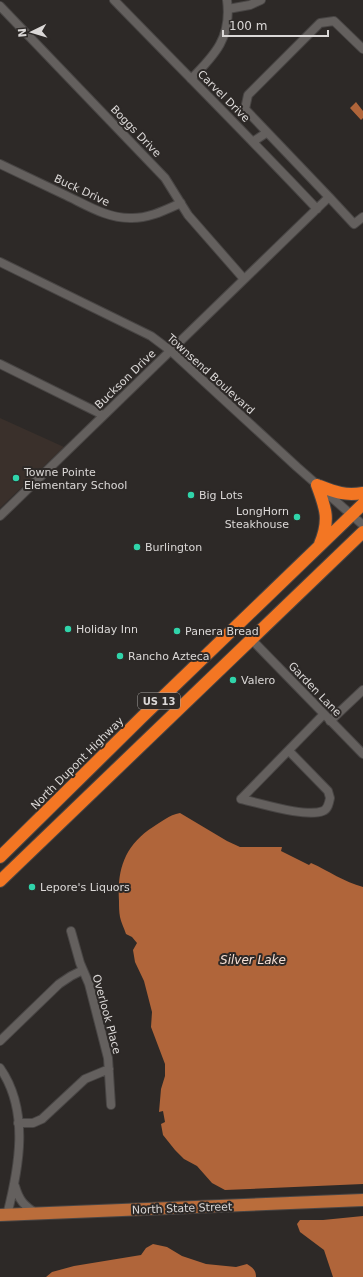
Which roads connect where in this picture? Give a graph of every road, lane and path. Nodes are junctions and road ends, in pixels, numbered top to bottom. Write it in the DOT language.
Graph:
graph roads {
  1 [pos="114,0"];
  2 [pos="227,0"];
  3 [pos="261,0"];
  4 [pos="0,6"];
  5 [pos="228,9"];
  6 [pos="363,49"];
  7 [pos="191,79"];
  8 [pos="266,133"];
  9 [pos="254,142"];
  10 [pos="0,164"];
  11 [pos="329,197"];
  12 [pos="181,203"];
  13 [pos="316,209"];
  14 [pos="363,217"];
  15 [pos="0,262"];
  16 [pos="244,279"];
  17 [pos="171,351"];
  18 [pos="0,364"];
  19 [pos="103,415"];
  20 [pos="318,486"];
  21 [pos="363,493"];
  22 [pos="363,504"];
  23 [pos="352,515"];
  24 [pos="0,516"];
  25 [pos="363,525"];
  26 [pos="363,532"];
  27 [pos="319,547"];
  28 [pos="252,639"];
  29 [pos="363,690"];
  30 [pos="324,714"];
  31 [pos="330,721"];
  32 [pos="289,751"];
  33 [pos="363,754"];
  34 [pos="41,816"];
  35 [pos="2,854"];
  36 [pos="17,864"];
  37 [pos="0,881"];
  38 [pos="71,930"];
  39 [pos="83,970"];
  40 [pos="0,1041"];
  41 [pos="0,1068"];
  42 [pos="109,1069"];
  43 [pos="110,1105"];
  44 [pos="18,1123"];
  45 [pos="15,1184"];
  46 [pos="363,1200"];
  47 [pos="37,1214"];
  48 [pos="4,1215"];
  1 -- 7 [label="street, Carvel Drive"];
  2 -- 5 [label="street"];
  3 -- 5 [label="street"];
  4 -- 12 [label="street, Boggs Drive"];
  5 -- 7 [label="street"];
  6 -- 8 [label="street"];
  7 -- 9 [label="street, Carvel Drive"];
  8 -- 9 [label="street"];
  8 -- 11 [label="street"];
  9 -- 13 [label="street, Carvel Drive"];
  10 -- 12 [label="street, Buck Drive"];
  11 -- 13 [label="street, Buckson Drive"];
  11 -- 14 [label="street"];
  12 -- 16 [label="street, Boggs Drive"];
  13 -- 16 [label="street, Buckson Drive"];
  15 -- 17 [label="street, Townsend Boulevard"];
  16 -- 17 [label="street, Buckson Drive"];
  17 -- 19 [label="street, Buckson Drive"];
  17 -- 20 [label="street, Townsend Boulevard"];
  18 -- 19 [label="street"];
  19 -- 24 [label="street, Buckson Drive"];
  20 -- 21 [label="highway"];
  20 -- 23 [label="street, Townsend Boulevard"];
  20 -- 27 [label="highway"];
  22 -- 23 [label="highway, North Dupont Highway / US 13"];
  23 -- 25 [label="street, Townsend Boulevard"];
  23 -- 27 [label="highway, North Dupont Highway / US 13"];
  26 -- 28 [label="highway, US 13"];
  27 -- 34 [label="highway, North Dupont Highway / US 13"];
  28 -- 30 [label="street, Garden Lane"];
  28 -- 36 [label="highway, US 13"];
  29 -- 31 [label="street"];
  30 -- 31 [label="street, Garden Lane"];
  30 -- 32 [label="street"];
  31 -- 33 [label="street, Garden Lane"];
  32 -- 32 [label="street"];
  34 -- 35 [label="highway, North Dupont Highway / US 13"];
  34 -- 36 [label="highway"];
  36 -- 37 [label="highway, US 13"];
  38 -- 39 [label="street, Overlook Place"];
  39 -- 40 [label="street"];
  39 -- 42 [label="street, Overlook Place"];
  41 -- 44 [label="street"];
  42 -- 43 [label="street, Overlook Place"];
  42 -- 44 [label="street"];
  44 -- 45 [label="street"];
  45 -- 47 [label="street"];
  45 -- 48 [label="street"];
  46 -- 47 [label="main road, North State Street"];
  47 -- 48 [label="main road, North State Street"];
}
